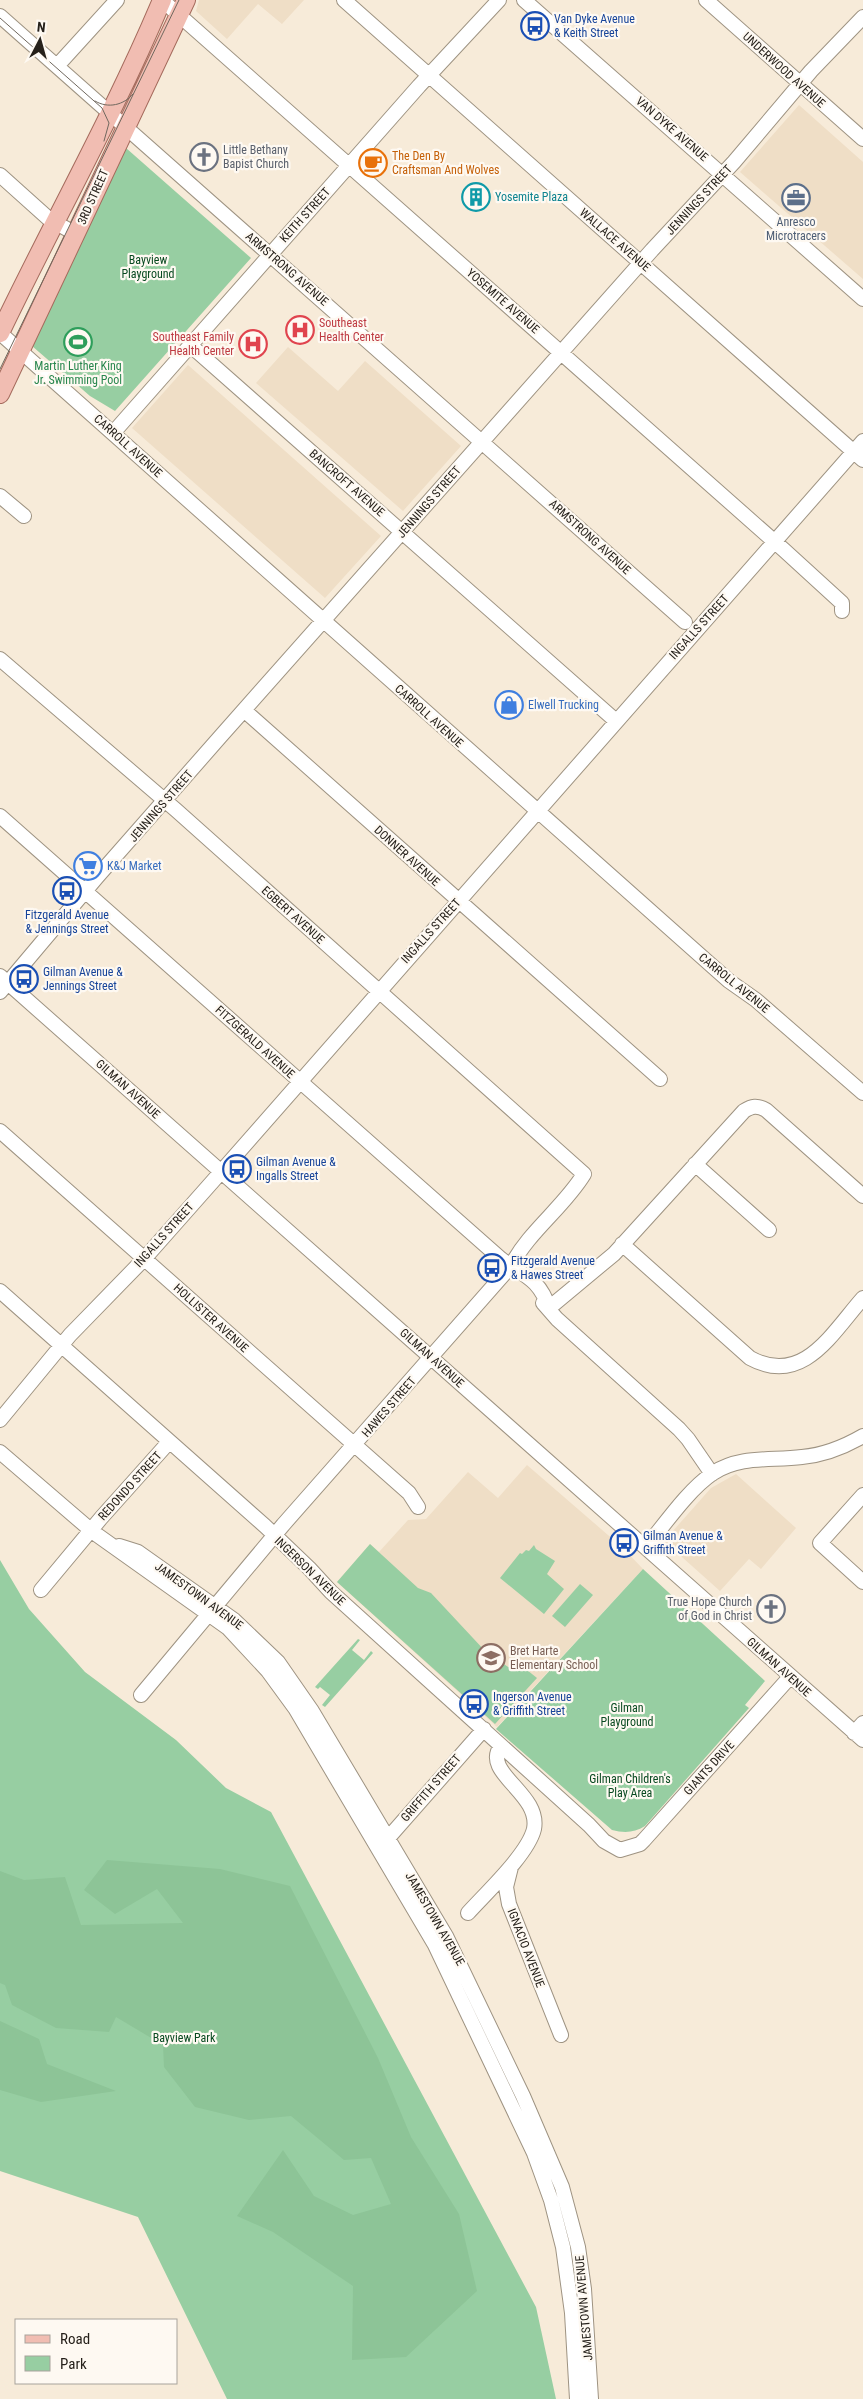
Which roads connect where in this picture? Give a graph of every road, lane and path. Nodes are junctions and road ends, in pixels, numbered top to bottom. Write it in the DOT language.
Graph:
graph roads {
  1 [pos="116,0"];
  2 [pos="162,0"];
  3 [pos="344,0"];
  4 [pos="499,0"];
  5 [pos="524,0"];
  6 [pos="706,0"];
  7 [pos="183,7"];
  8 [pos="0,16"];
  9 [pos="863,17"];
  10 [pos="57,66"];
  11 [pos="429,76"];
  12 [pos="801,84"];
  13 [pos="110,114"];
  14 [pos="125,126"];
  15 [pos="863,139"];
  16 [pos="349,166"];
  17 [pos="723,174"];
  18 [pos="0,175"];
  19 [pos="56,224"];
  20 [pos="76,234"];
  21 [pos="270,254"];
  22 [pos="642,263"];
  23 [pos="863,299"];
  24 [pos="0,333"];
  25 [pos="190,345"];
  26 [pos="20,352"];
  27 [pos="562,353"];
  28 [pos="0,394"];
  29 [pos="114,433"];
  30 [pos="863,441"];
  31 [pos="483,442"];
  32 [pos="858,456"];
  33 [pos="0,496"];
  34 [pos="24,516"];
  35 [pos="403,532"];
  36 [pos="775,541"];
  37 [pos="842,607"];
  38 [pos="323,621"];
  39 [pos="685,622"];
  40 [pos="0,658"];
  41 [pos="245,711"];
  42 [pos="616,721"];
  43 [pos="166,802"];
  44 [pos="536,811"];
  45 [pos="0,816"];
  46 [pos="86,891"];
  47 [pos="458,901"];
  48 [pos="3,984"];
  49 [pos="378,991"];
  50 [pos="660,1079"];
  51 [pos="299,1081"];
  52 [pos="863,1093"];
  53 [pos="0,1131"];
  54 [pos="694,1164"];
  55 [pos="221,1171"];
  56 [pos="584,1174"];
  57 [pos="863,1196"];
  58 [pos="769,1230"];
  59 [pos="622,1244"];
  60 [pos="144,1258"];
  61 [pos="511,1266"];
  62 [pos="0,1291"];
  63 [pos="863,1298"];
  64 [pos="549,1308"];
  65 [pos="61,1346"];
  66 [pos="432,1358"];
  67 [pos="0,1420"];
  68 [pos="863,1436"];
  69 [pos="170,1442"];
  70 [pos="355,1446"];
  71 [pos="0,1452"];
  72 [pos="712,1474"];
  73 [pos="863,1495"];
  74 [pos="418,1507"];
  75 [pos="91,1530"];
  76 [pos="274,1535"];
  77 [pos="646,1547"];
  78 [pos="863,1582"];
  79 [pos="41,1590"];
  80 [pos="212,1610"];
  81 [pos="790,1677"];
  82 [pos="141,1695"];
  83 [pos="484,1729"];
  84 [pos="860,1732"];
  85 [pos="501,1746"];
  86 [pos="383,1843"];
  87 [pos="620,1850"];
  88 [pos="515,1860"];
  89 [pos="468,1913"];
  90 [pos="561,2035"];
  91 [pos="514,2093"];
  92 [pos="577,2399"];
  93 [pos="591,2399"];
  1 -- 10 [label="street"];
  2 -- 7 [label="street, YOSEMITE AVENUE"];
  2 -- 13 [label="main road, 3RD STREET"];
  3 -- 11 [label="street, WALLACE AVENUE"];
  4 -- 11 [label="street, KEITH STREET"];
  5 -- 17 [label="street, VAN DYKE AVENUE"];
  6 -- 12 [label="street, UNDERWOOD AVENUE"];
  7 -- 14 [label="main road, 3RD STREET"];
  7 -- 16 [label="street, YOSEMITE AVENUE"];
  8 -- 10 [label="street, ARMSTRONG AVENUE"];
  9 -- 12 [label="street, JENNINGS STREET"];
  10 -- 13 [label="street, ARMSTRONG AVENUE"];
  11 -- 16 [label="street, KEITH STREET"];
  11 -- 22 [label="street, WALLACE AVENUE"];
  12 -- 15 [label="street, UNDERWOOD AVENUE"];
  12 -- 17 [label="street, JENNINGS STREET"];
  13 -- 14 [label="street, ARMSTRONG AVENUE"];
  13 -- 19 [label="main road, 3RD STREET"];
  14 -- 20 [label="main road, 3RD STREET"];
  14 -- 21 [label="street, ARMSTRONG AVENUE"];
  16 -- 21 [label="street, KEITH STREET"];
  16 -- 27 [label="street, YOSEMITE AVENUE"];
  17 -- 22 [label="street, JENNINGS STREET"];
  17 -- 23 [label="street, VAN DYKE AVENUE"];
  18 -- 19 [label="street"];
  19 -- 20 [label="street"];
  19 -- 24 [label="main road, 3RD STREET"];
  20 -- 26 [label="main road, 3RD STREET"];
  21 -- 25 [label="street, KEITH STREET"];
  21 -- 31 [label="street, ARMSTRONG AVENUE"];
  22 -- 27 [label="street, JENNINGS STREET"];
  22 -- 32 [label="street, WALLACE AVENUE"];
  24 -- 26 [label="street, CARROLL AVENUE"];
  25 -- 29 [label="street, KEITH STREET"];
  25 -- 35 [label="street, BANCROFT AVENUE"];
  26 -- 28 [label="main road, 3RD STREET"];
  26 -- 29 [label="street, CARROLL AVENUE"];
  27 -- 31 [label="street, JENNINGS STREET"];
  27 -- 36 [label="street, YOSEMITE AVENUE"];
  29 -- 38 [label="street, CARROLL AVENUE"];
  30 -- 32 [label="street, INGALLS STREET"];
  31 -- 35 [label="street, JENNINGS STREET"];
  31 -- 39 [label="street, ARMSTRONG AVENUE"];
  32 -- 36 [label="street, INGALLS STREET"];
  33 -- 34 [label="street"];
  35 -- 38 [label="street, JENNINGS STREET"];
  35 -- 42 [label="street, BANCROFT AVENUE"];
  36 -- 37 [label="street, YOSEMITE AVENUE"];
  36 -- 42 [label="street, INGALLS STREET"];
  38 -- 41 [label="street, JENNINGS STREET"];
  38 -- 44 [label="street, CARROLL AVENUE"];
  40 -- 43 [label="street, EGBERT AVENUE"];
  41 -- 43 [label="street, JENNINGS STREET"];
  41 -- 47 [label="street, DONNER AVENUE"];
  42 -- 44 [label="street, INGALLS STREET"];
  43 -- 46 [label="street, JENNINGS STREET"];
  43 -- 49 [label="street, EGBERT AVENUE"];
  44 -- 47 [label="street, INGALLS STREET"];
  44 -- 52 [label="street, CARROLL AVENUE"];
  45 -- 46 [label="street, FITZGERALD AVENUE"];
  46 -- 48 [label="street, JENNINGS STREET"];
  46 -- 51 [label="street, FITZGERALD AVENUE"];
  47 -- 49 [label="street, INGALLS STREET"];
  47 -- 50 [label="street, DONNER AVENUE"];
  48 -- 55 [label="street, GILMAN AVENUE"];
  49 -- 51 [label="street, INGALLS STREET"];
  49 -- 56 [label="street, EGBERT AVENUE"];
  51 -- 55 [label="street, INGALLS STREET"];
  51 -- 61 [label="street, FITZGERALD AVENUE"];
  53 -- 60 [label="street, HOLLISTER AVENUE"];
  54 -- 57 [label="street"];
  54 -- 58 [label="street"];
  54 -- 59 [label="street"];
  55 -- 60 [label="street, INGALLS STREET"];
  55 -- 66 [label="street, GILMAN AVENUE"];
  56 -- 61 [label="street, HAWES STREET"];
  59 -- 63 [label="street"];
  59 -- 64 [label="street"];
  60 -- 65 [label="street, INGALLS STREET"];
  60 -- 70 [label="street, HOLLISTER AVENUE"];
  61 -- 64 [label="street, FITZGERALD AVENUE"];
  61 -- 66 [label="street, HAWES STREET"];
  62 -- 65 [label="street, INGERSON AVENUE"];
  64 -- 72 [label="street, FITZGERALD AVENUE"];
  65 -- 67 [label="street, INGALLS STREET"];
  65 -- 69 [label="street, INGERSON AVENUE"];
  66 -- 70 [label="street, HAWES STREET"];
  66 -- 77 [label="street, GILMAN AVENUE"];
  68 -- 72 [label="street"];
  69 -- 75 [label="street, REDONDO STREET"];
  69 -- 76 [label="street, INGERSON AVENUE"];
  70 -- 74 [label="street, HOLLISTER AVENUE"];
  70 -- 76 [label="street, HAWES STREET"];
  71 -- 75 [label="street, JAMESTOWN AVENUE"];
  72 -- 77 [label="street"];
  73 -- 78 [label="street"];
  75 -- 79 [label="street, REDONDO STREET"];
  75 -- 80 [label="street, JAMESTOWN AVENUE"];
  76 -- 80 [label="street, HAWES STREET"];
  76 -- 83 [label="street, INGERSON AVENUE"];
  77 -- 81 [label="street, GILMAN AVENUE"];
  80 -- 82 [label="street, HAWES STREET"];
  80 -- 86 [label="street, JAMESTOWN AVENUE"];
  81 -- 84 [label="street, GILMAN AVENUE"];
  81 -- 87 [label="street, GIANTS DRIVE"];
  83 -- 85 [label="street, INGERSON AVENUE"];
  83 -- 86 [label="street, GRIFFITH STREET"];
  85 -- 87 [label="street, INGERSON AVENUE"];
  85 -- 88 [label="street"];
  86 -- 91 [label="street, JAMESTOWN AVENUE"];
  88 -- 89 [label="street"];
  88 -- 90 [label="street, IGNACIO AVENUE"];
  91 -- 92 [label="street, JAMESTOWN AVENUE"];
  91 -- 93 [label="street, JAMESTOWN AVENUE"];
}
